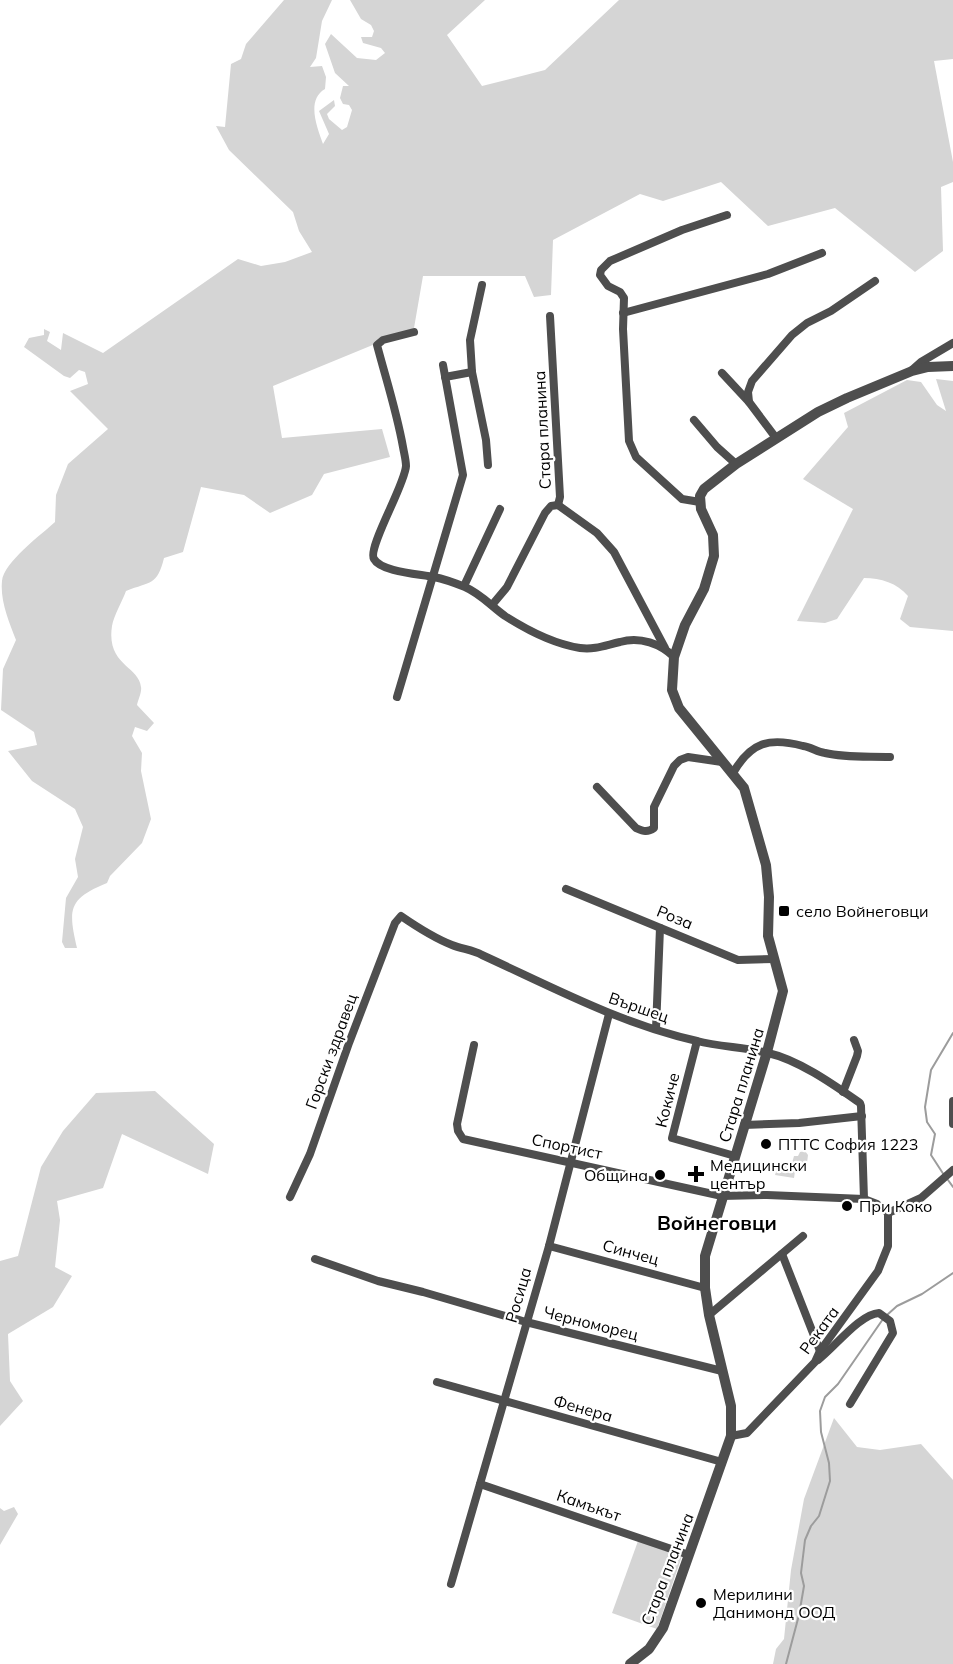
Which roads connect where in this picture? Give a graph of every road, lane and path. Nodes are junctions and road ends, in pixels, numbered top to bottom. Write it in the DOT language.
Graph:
graph roads {
  1 [pos="727,216"];
  2 [pos="822,254"];
  3 [pos="874,281"];
  4 [pos="482,285"];
  5 [pos="623,313"];
  6 [pos="550,316"];
  7 [pos="414,332"];
  8 [pos="953,343"];
  9 [pos="443,365"];
  10 [pos="953,366"];
  11 [pos="912,371"];
  12 [pos="472,372"];
  13 [pos="722,373"];
  14 [pos="445,377"];
  15 [pos="749,402"];
  16 [pos="694,420"];
  17 [pos="776,438"];
  18 [pos="736,464"];
  19 [pos="488,465"];
  20 [pos="700,502"];
  21 [pos="558,505"];
  22 [pos="500,509"];
  23 [pos="434,577"];
  24 [pos="464,586"];
  25 [pos="492,605"];
  26 [pos="665,648"];
  27 [pos="674,657"];
  28 [pos="397,697"];
  29 [pos="890,757"];
  30 [pos="722,762"];
  31 [pos="733,773"];
  32 [pos="597,787"];
  33 [pos="567,889"];
  34 [pos="401,916"];
  35 [pos="660,928"];
  36 [pos="774,959"];
  37 [pos="609,1014"];
  38 [pos="656,1029"];
  39 [pos="854,1040"];
  40 [pos="697,1041"];
  41 [pos="474,1045"];
  42 [pos="767,1052"];
  43 [pos="843,1092"];
  44 [pos="953,1101"];
  45 [pos="862,1116"];
  46 [pos="953,1124"];
  47 [pos="744,1125"];
  48 [pos="735,1156"];
  49 [pos="571,1162"];
  50 [pos="948,1174"];
  51 [pos="722,1196"];
  52 [pos="290,1197"];
  53 [pos="864,1199"];
  54 [pos="888,1213"];
  55 [pos="803,1236"];
  56 [pos="549,1246"];
  57 [pos="782,1254"];
  58 [pos="315,1259"];
  59 [pos="705,1288"];
  60 [pos="709,1315"];
  61 [pos="525,1323"];
  62 [pos="820,1351"];
  63 [pos="815,1362"];
  64 [pos="722,1371"];
  65 [pos="437,1382"];
  66 [pos="504,1401"];
  67 [pos="850,1404"];
  68 [pos="731,1436"];
  69 [pos="722,1462"];
  70 [pos="480,1484"];
  71 [pos="689,1555"];
  72 [pos="451,1584"];
  73 [pos="630,1664"];
  1 -- 5 [label="street"];
  2 -- 5 [label="street"];
  3 -- 15 [label="street"];
  4 -- 12 [label="street"];
  5 -- 20 [label="street"];
  6 -- 21 [label="street, Стара планина"];
  7 -- 23 [label="street"];
  8 -- 11 [label="street"];
  9 -- 14 [label="street"];
  10 -- 11 [label="street"];
  11 -- 17 [label="street"];
  12 -- 14 [label="street"];
  12 -- 19 [label="street"];
  13 -- 15 [label="street"];
  14 -- 23 [label="street"];
  15 -- 17 [label="street"];
  16 -- 18 [label="street"];
  17 -- 18 [label="street"];
  18 -- 20 [label="street"];
  20 -- 27 [label="street, Стара планина"];
  21 -- 25 [label="street"];
  21 -- 26 [label="street, Стара планина"];
  22 -- 24 [label="street"];
  23 -- 24 [label="street"];
  23 -- 28 [label="street"];
  24 -- 25 [label="street"];
  25 -- 26 [label="street"];
  26 -- 27 [label="street"];
  27 -- 30 [label="street, Стара планина"];
  29 -- 31 [label="street"];
  30 -- 31 [label="street, Стара планина"];
  30 -- 32 [label="street"];
  31 -- 36 [label="street, Стара планина"];
  33 -- 35 [label="street, Роза"];
  34 -- 37 [label="street, Вършец"];
  34 -- 52 [label="street, Горски здравец"];
  35 -- 36 [label="street, Роза"];
  35 -- 38 [label="street"];
  36 -- 42 [label="street, Стара планина"];
  37 -- 38 [label="street, Вършец"];
  37 -- 49 [label="street, Росица"];
  38 -- 40 [label="street, Вършец"];
  39 -- 43 [label="street"];
  40 -- 42 [label="street, Вършец"];
  40 -- 48 [label="street, Кокиче"];
  41 -- 49 [label="street, Спортист"];
  42 -- 43 [label="street, Вършец"];
  42 -- 47 [label="street, Стара планина"];
  43 -- 45 [label="street, Вършец"];
  44 -- 46 [label="street"];
  45 -- 47 [label="street"];
  45 -- 53 [label="street"];
  47 -- 48 [label="street, Стара планина"];
  48 -- 51 [label="street, Стара планина"];
  49 -- 51 [label="street, Спортист"];
  49 -- 56 [label="street, Росица"];
  50 -- 54 [label="street"];
  51 -- 53 [label="street, Спортист"];
  51 -- 59 [label="street, Стара планина"];
  53 -- 54 [label="street, Спортист"];
  54 -- 62 [label="street, Реката"];
  55 -- 57 [label="street"];
  56 -- 59 [label="street, Синчец"];
  56 -- 61 [label="street, Росица"];
  57 -- 60 [label="street"];
  57 -- 62 [label="street"];
  58 -- 61 [label="street, Черноморец"];
  59 -- 60 [label="street, Стара планина"];
  60 -- 64 [label="street, Стара планина"];
  61 -- 64 [label="street, Черноморец"];
  61 -- 66 [label="street, Росица"];
  62 -- 63 [label="street, Реката"];
  63 -- 67 [label="street"];
  63 -- 68 [label="street, Реката"];
  64 -- 68 [label="street, Стара планина"];
  65 -- 66 [label="street, Фенера"];
  66 -- 69 [label="street, Фенера"];
  66 -- 70 [label="street, Росица"];
  68 -- 69 [label="street, Стара планина"];
  69 -- 71 [label="street, Стара планина"];
  70 -- 71 [label="street, Камъкът"];
  70 -- 72 [label="street, Росица"];
  71 -- 73 [label="street, Стара планина"];
}
